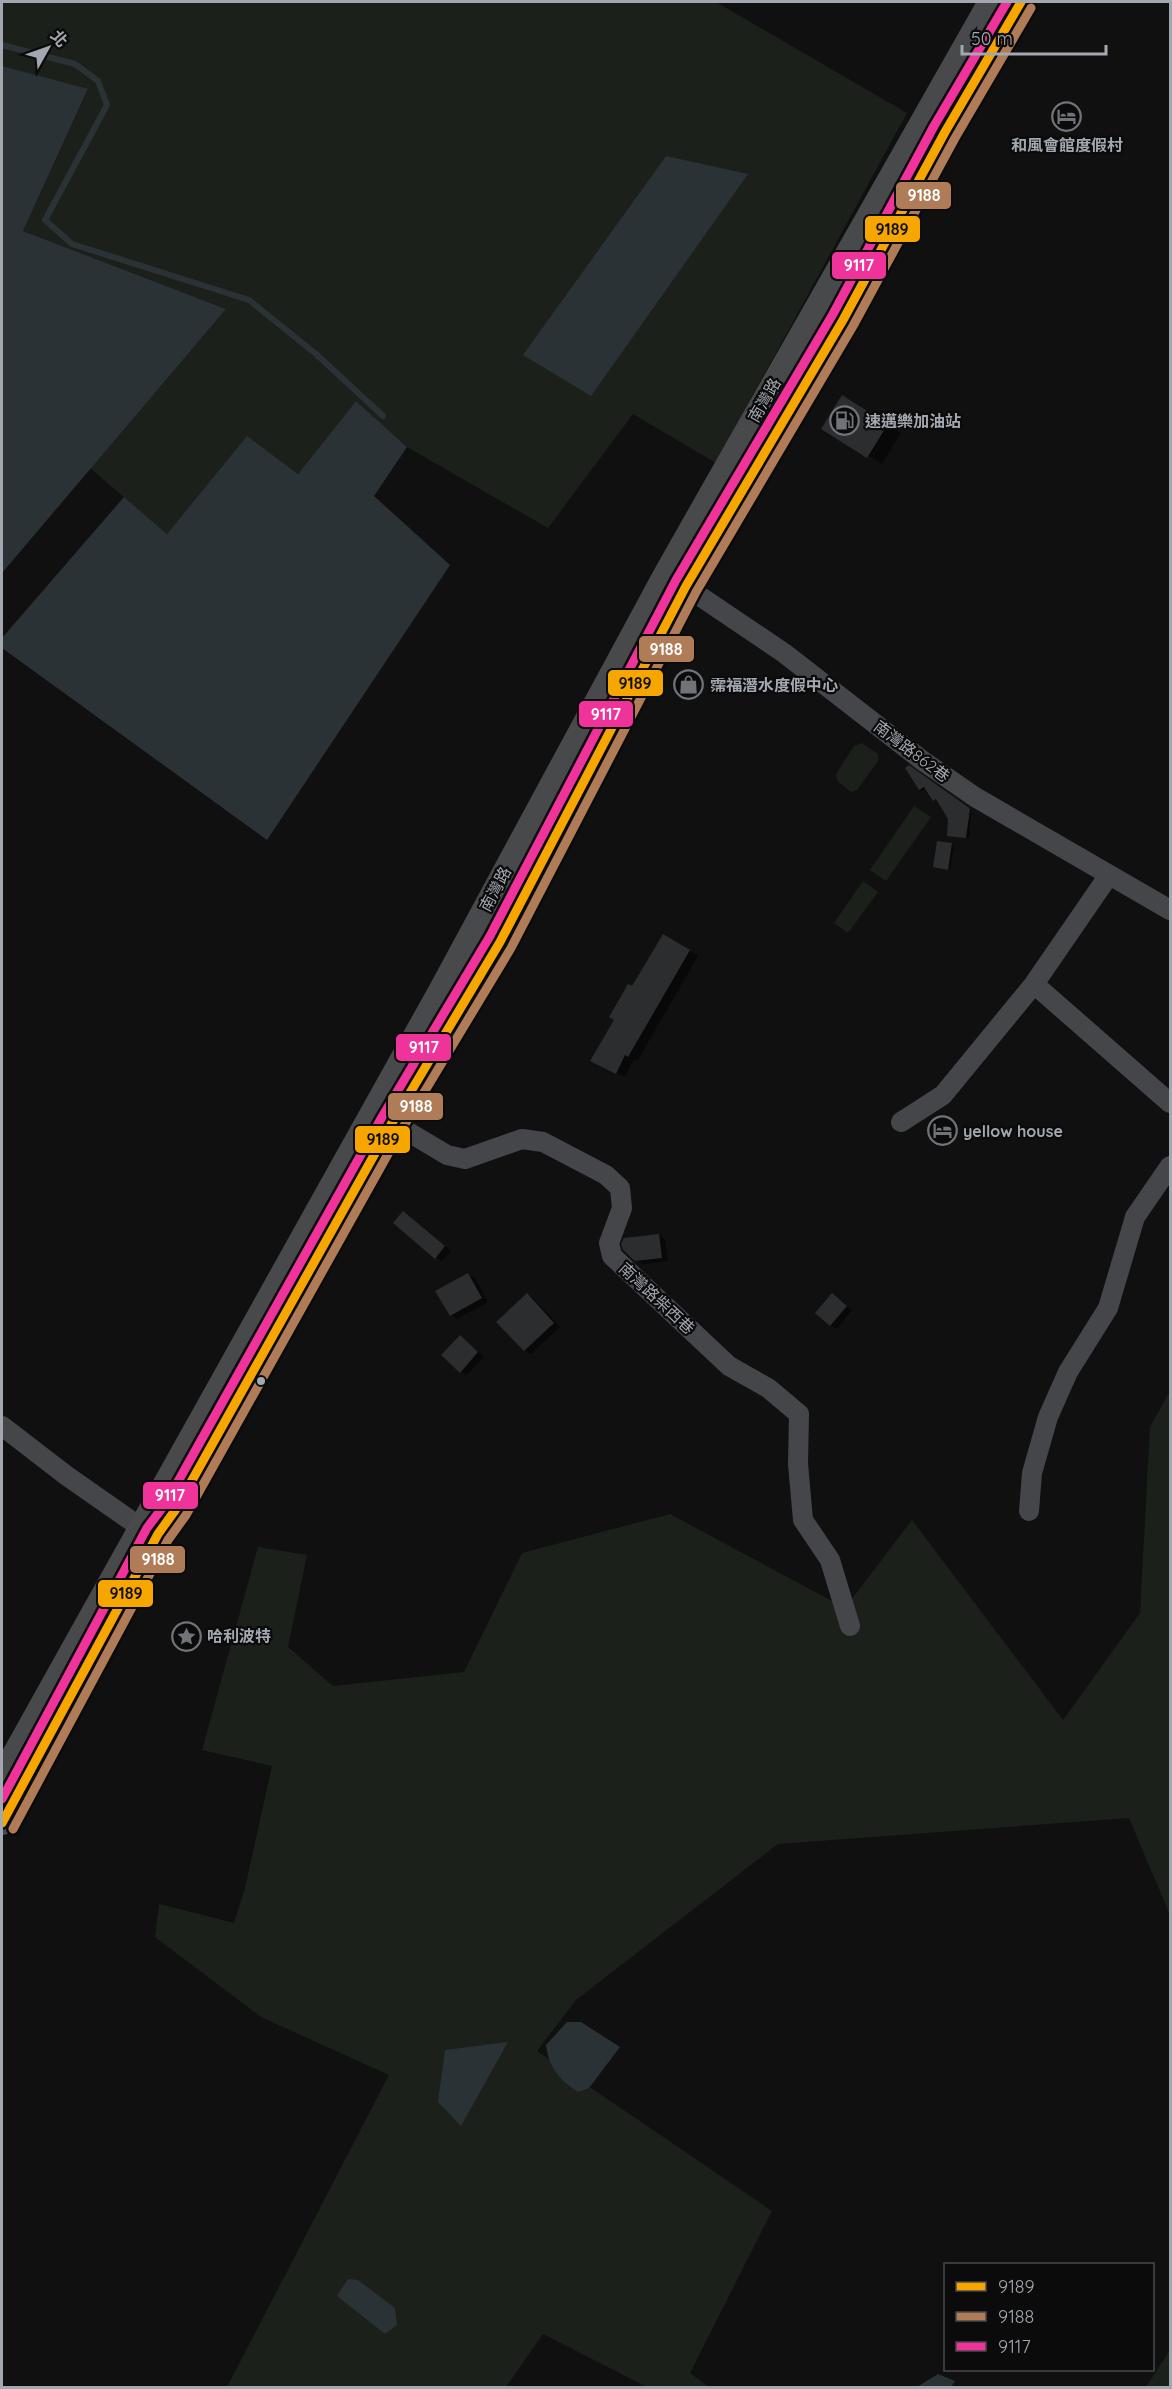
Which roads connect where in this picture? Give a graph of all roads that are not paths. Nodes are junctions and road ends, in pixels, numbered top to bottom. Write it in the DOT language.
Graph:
graph roads {
  1 [pos="990,2"];
  2 [pos="1021,2"];
  3 [pos="924,120"];
  4 [pos="945,132"];
  5 [pos="676,579"];
  6 [pos="1109,875"];
  7 [pos="1170,910"];
  8 [pos="1034,984"];
  9 [pos="1170,1102"];
  10 [pos="383,1117"];
  11 [pos="901,1122"];
  12 [pos="1170,1166"];
  13 [pos="2,1426"];
  14 [pos="1029,1511"];
  15 [pos="149,1531"];
  16 [pos="850,1626"];
  17 [pos="2,1776"];
  18 [pos="2,1823"];
  1 -- 3 [label="main road, 南灣路"];
  2 -- 4 [label="main road, 南灣路"];
  3 -- 4 [label="street"];
  3 -- 5 [label="main road, 南灣路"];
  4 -- 5 [label="main road, 南灣路"];
  5 -- 6 [label="street, 南灣路862巷"];
  5 -- 10 [label="main road, 南灣路"];
  6 -- 7 [label="street, 南灣路862巷"];
  6 -- 8 [label="street"];
  8 -- 9 [label="street"];
  8 -- 11 [label="street"];
  10 -- 15 [label="main road, 南灣路"];
  10 -- 16 [label="street, 南灣路柴西巷"];
  12 -- 14 [label="street"];
  13 -- 15 [label="street"];
  15 -- 17 [label="main road, 南灣路"];
  15 -- 18 [label="main road, 南灣路"];
}
